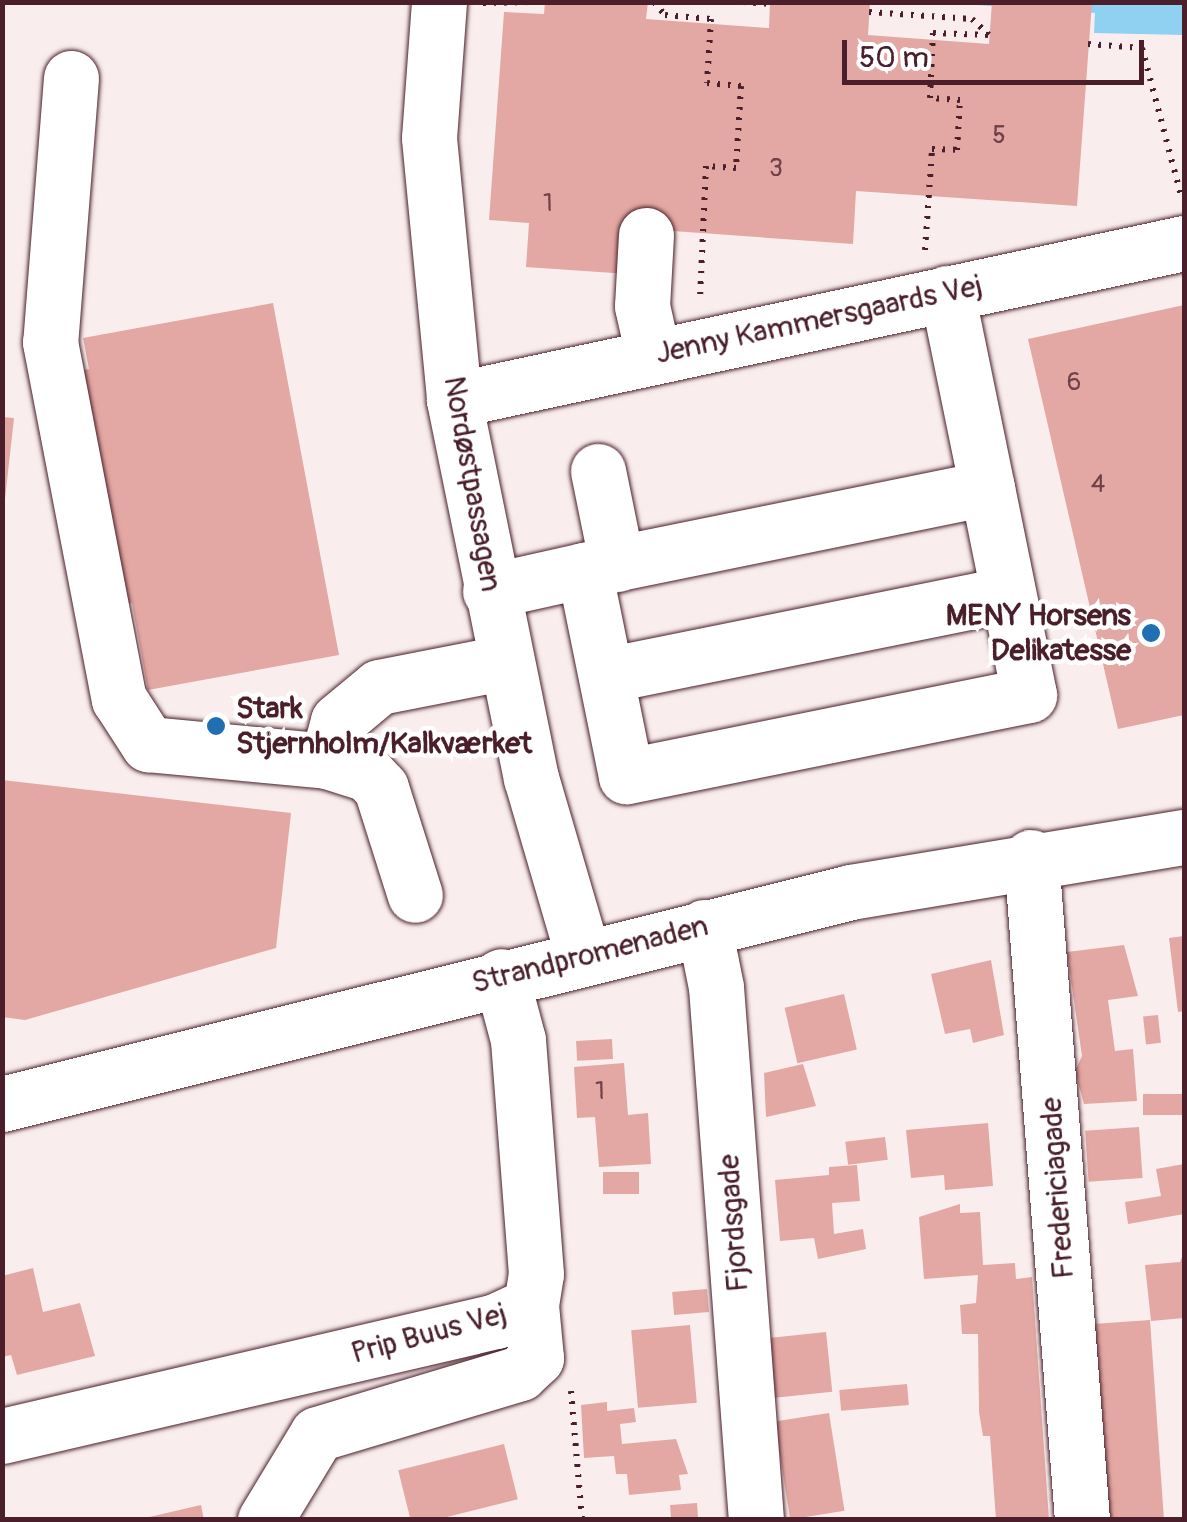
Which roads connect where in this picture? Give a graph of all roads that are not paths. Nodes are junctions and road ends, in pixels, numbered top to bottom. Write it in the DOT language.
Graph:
graph roads {
  1 [pos="439,2"];
  2 [pos="71,78"];
  3 [pos="646,235"];
  4 [pos="1184,243"];
  5 [pos="936,269"];
  6 [pos="654,355"];
  7 [pos="454,400"];
  8 [pos="598,471"];
  9 [pos="987,488"];
  10 [pos="601,567"];
  11 [pos="490,591"];
  12 [pos="1008,594"];
  13 [pos="506,662"];
  14 [pos="606,675"];
  15 [pos="327,761"];
  16 [pos="1184,837"];
  17 [pos="1031,858"];
  18 [pos="415,895"];
  19 [pos="704,927"];
  20 [pos="583,956"];
  21 [pos="501,976"];
  22 [pos="2,1104"];
  23 [pos="534,1331"];
  24 [pos="2,1436"];
  25 [pos="265,1520"];
  26 [pos="756,1520"];
  27 [pos="1082,1520"];
  1 -- 7 [label="street, Nordøstpassagen"];
  2 -- 15 [label="street"];
  3 -- 6 [label="street"];
  4 -- 5 [label="street, Jenny Kammersgaards Vej"];
  5 -- 6 [label="street, Jenny Kammersgaards Vej"];
  5 -- 9 [label="street"];
  6 -- 7 [label="street, Jenny Kammersgaards Vej"];
  7 -- 11 [label="street, Nordøstpassagen"];
  8 -- 10 [label="street"];
  9 -- 10 [label="street"];
  9 -- 12 [label="street"];
  10 -- 11 [label="street"];
  10 -- 14 [label="street"];
  11 -- 13 [label="street, Nordøstpassagen"];
  12 -- 14 [label="street"];
  12 -- 14 [label="street"];
  13 -- 15 [label="street"];
  13 -- 20 [label="street, Nordøstpassagen"];
  15 -- 18 [label="street"];
  16 -- 17 [label="street, Strandpromenaden"];
  17 -- 19 [label="street, Strandpromenaden"];
  17 -- 27 [label="street, Fredericiagade"];
  19 -- 20 [label="street, Strandpromenaden"];
  19 -- 26 [label="street, Fjordsgade"];
  20 -- 21 [label="street, Strandpromenaden"];
  21 -- 22 [label="street, Strandpromenaden"];
  21 -- 23 [label="street, Prip Buus Vej"];
  23 -- 24 [label="street, Prip Buus Vej"];
  23 -- 25 [label="street"];
}
